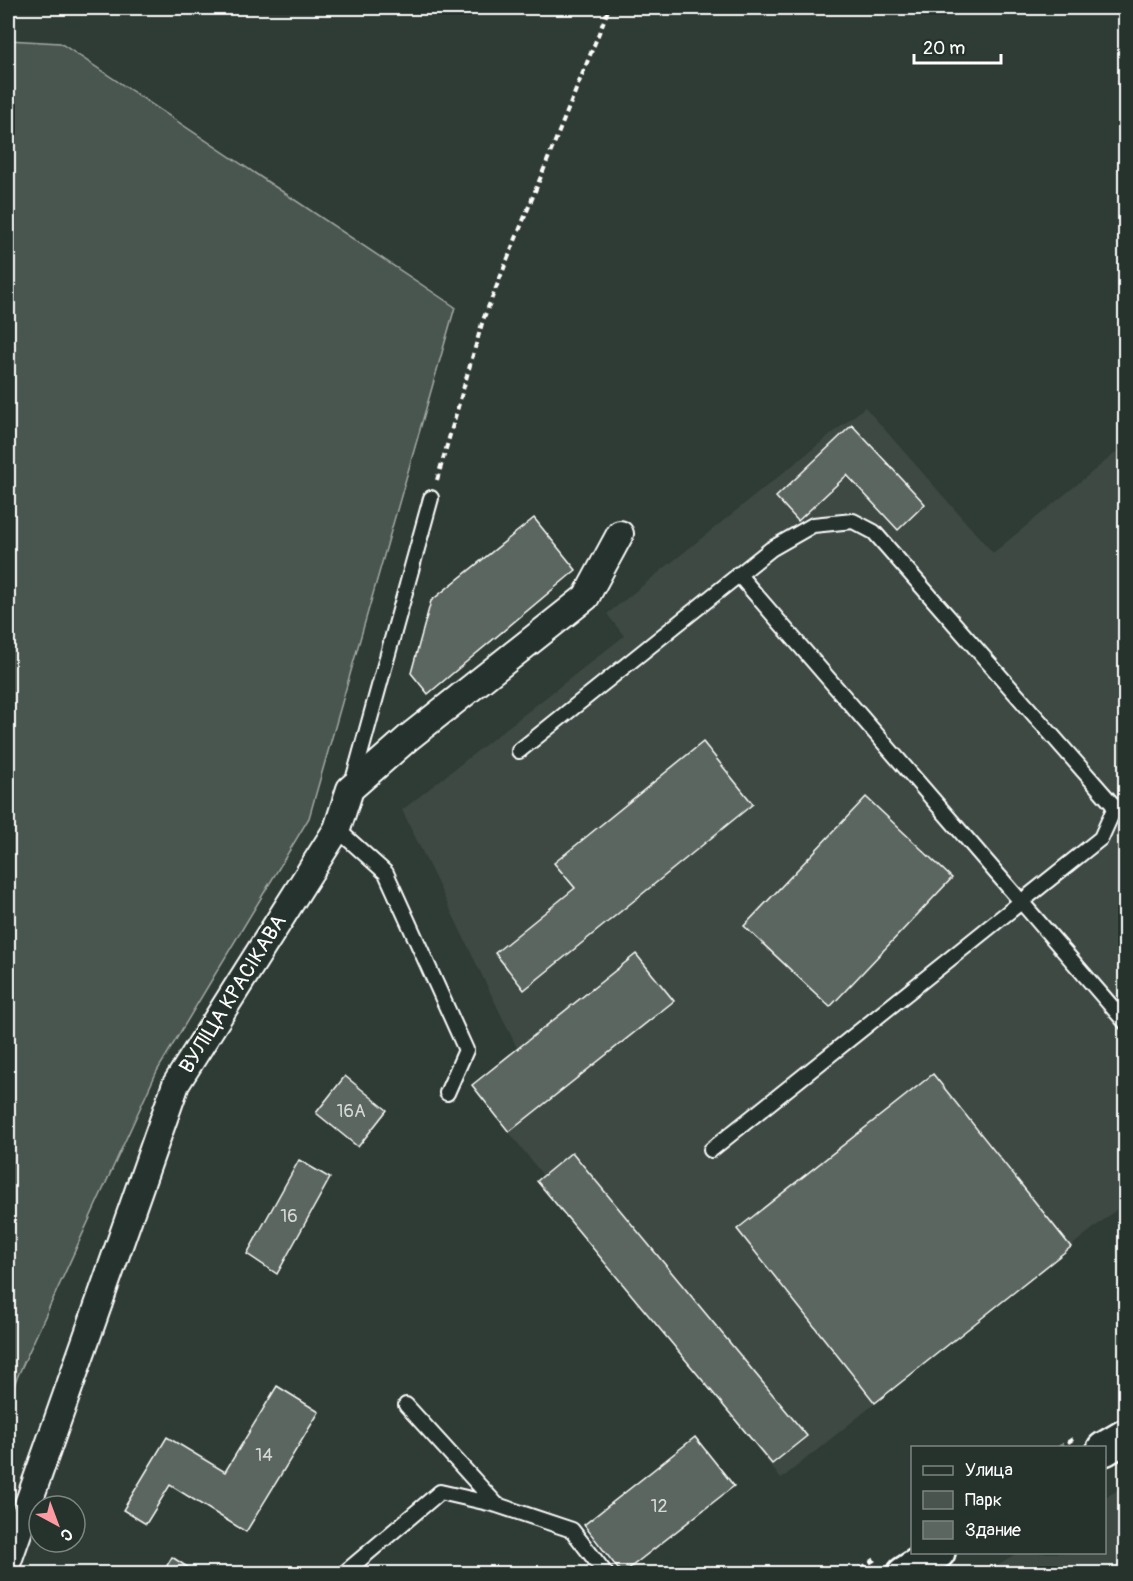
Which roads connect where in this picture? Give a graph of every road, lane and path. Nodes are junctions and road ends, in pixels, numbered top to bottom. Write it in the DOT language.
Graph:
graph roads {
  1 [pos="609,8"];
  2 [pos="432,498"];
  3 [pos="620,534"];
  4 [pos="738,574"];
  5 [pos="519,751"];
  6 [pos="350,789"];
  7 [pos="337,829"];
  8 [pos="1022,903"];
  9 [pos="1125,1023"];
  10 [pos="447,1093"];
  11 [pos="711,1150"];
  12 [pos="406,1405"];
  13 [pos="1125,1436"];
  14 [pos="1106,1448"];
  15 [pos="497,1505"];
  16 [pos="935,1554"];
  17 [pos="8,1561"];
  18 [pos="343,1574"];
  19 [pos="606,1574"];
  20 [pos="904,1574"];
  1 -- 2 [label="path"];
  2 -- 6 [label="lane"];
  3 -- 6 [label="street"];
  4 -- 5 [label="lane"];
  4 -- 8 [label="lane"];
  4 -- 8 [label="lane"];
  6 -- 7 [label="street, ВУЛІЦА КРАСІКАВА"];
  7 -- 10 [label="lane"];
  7 -- 17 [label="street, ВУЛІЦА КРАСІКАВА"];
  8 -- 9 [label="lane"];
  8 -- 11 [label="lane"];
  12 -- 15 [label="lane"];
  13 -- 14 [label="main road"];
  15 -- 18 [label="lane"];
  15 -- 19 [label="lane"];
  16 -- 20 [label="main road"];
}
